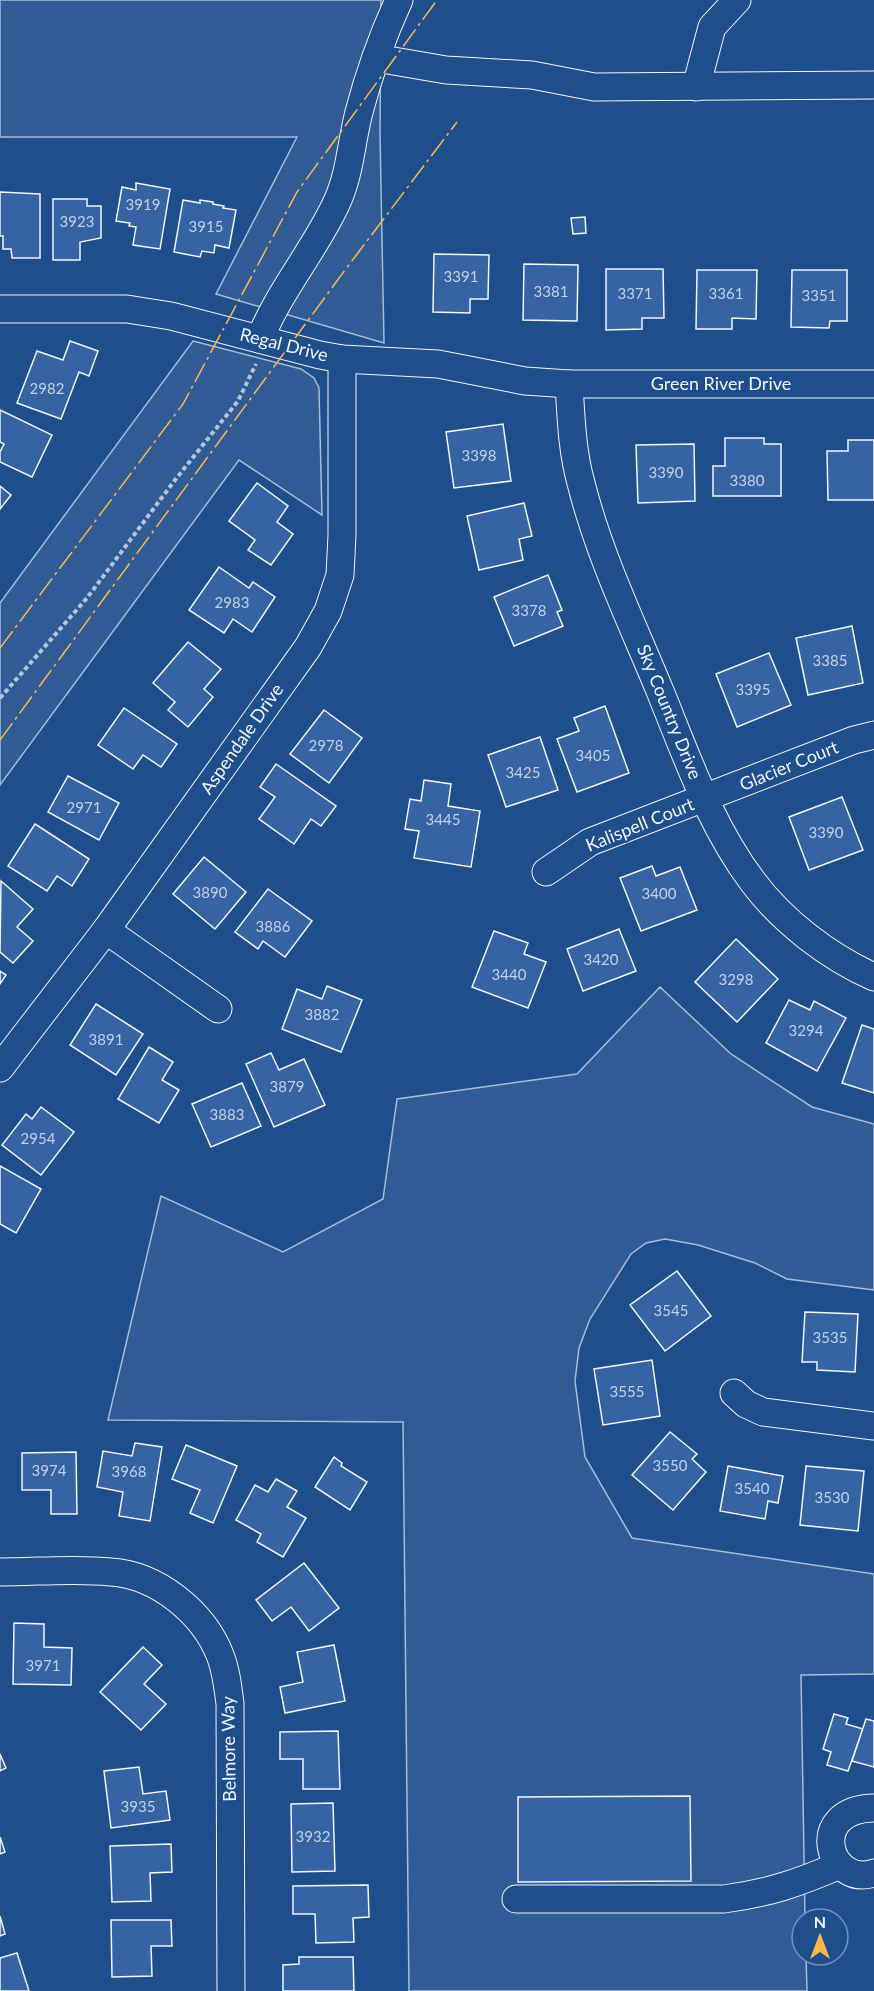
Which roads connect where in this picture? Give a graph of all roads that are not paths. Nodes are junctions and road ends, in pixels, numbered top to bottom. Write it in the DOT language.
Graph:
graph roads {
  1 [pos="399,0"];
  2 [pos="737,0"];
  3 [pos="376,58"];
  4 [pos="874,85"];
  5 [pos="696,87"];
  6 [pos="0,309"];
  7 [pos="260,339"];
  8 [pos="342,359"];
  9 [pos="569,384"];
  10 [pos="874,384"];
  11 [pos="874,735"];
  12 [pos="704,799"];
  13 [pos="546,872"];
  14 [pos="106,930"];
  15 [pos="874,977"];
  16 [pos="218,1009"];
  17 [pos="0,1068"];
  18 [pos="734,1393"];
  19 [pos="874,1426"];
  20 [pos="0,1572"];
  21 [pos="874,1808"];
  22 [pos="840,1865"];
  23 [pos="874,1874"];
  24 [pos="516,1899"];
  25 [pos="231,1991"];
  1 -- 3 [label="street"];
  2 -- 5 [label="street"];
  3 -- 5 [label="street"];
  3 -- 7 [label="street"];
  4 -- 5 [label="street"];
  6 -- 7 [label="street, Regal Drive"];
  7 -- 8 [label="street, Regal Drive"];
  8 -- 9 [label="street, Regal Drive"];
  8 -- 14 [label="street, Aspendale Drive"];
  9 -- 10 [label="street, Green River Drive"];
  9 -- 12 [label="street, Sky Country Drive"];
  11 -- 12 [label="street, Glacier Court"];
  12 -- 13 [label="street, Kalispell Court"];
  12 -- 15 [label="street, Sky Country Drive"];
  14 -- 16 [label="street"];
  14 -- 17 [label="street, Aspendale Drive"];
  18 -- 19 [label="street"];
  20 -- 25 [label="street, Belmore Way"];
  21 -- 22 [label="street"];
  22 -- 23 [label="street"];
  22 -- 24 [label="street"];
}
